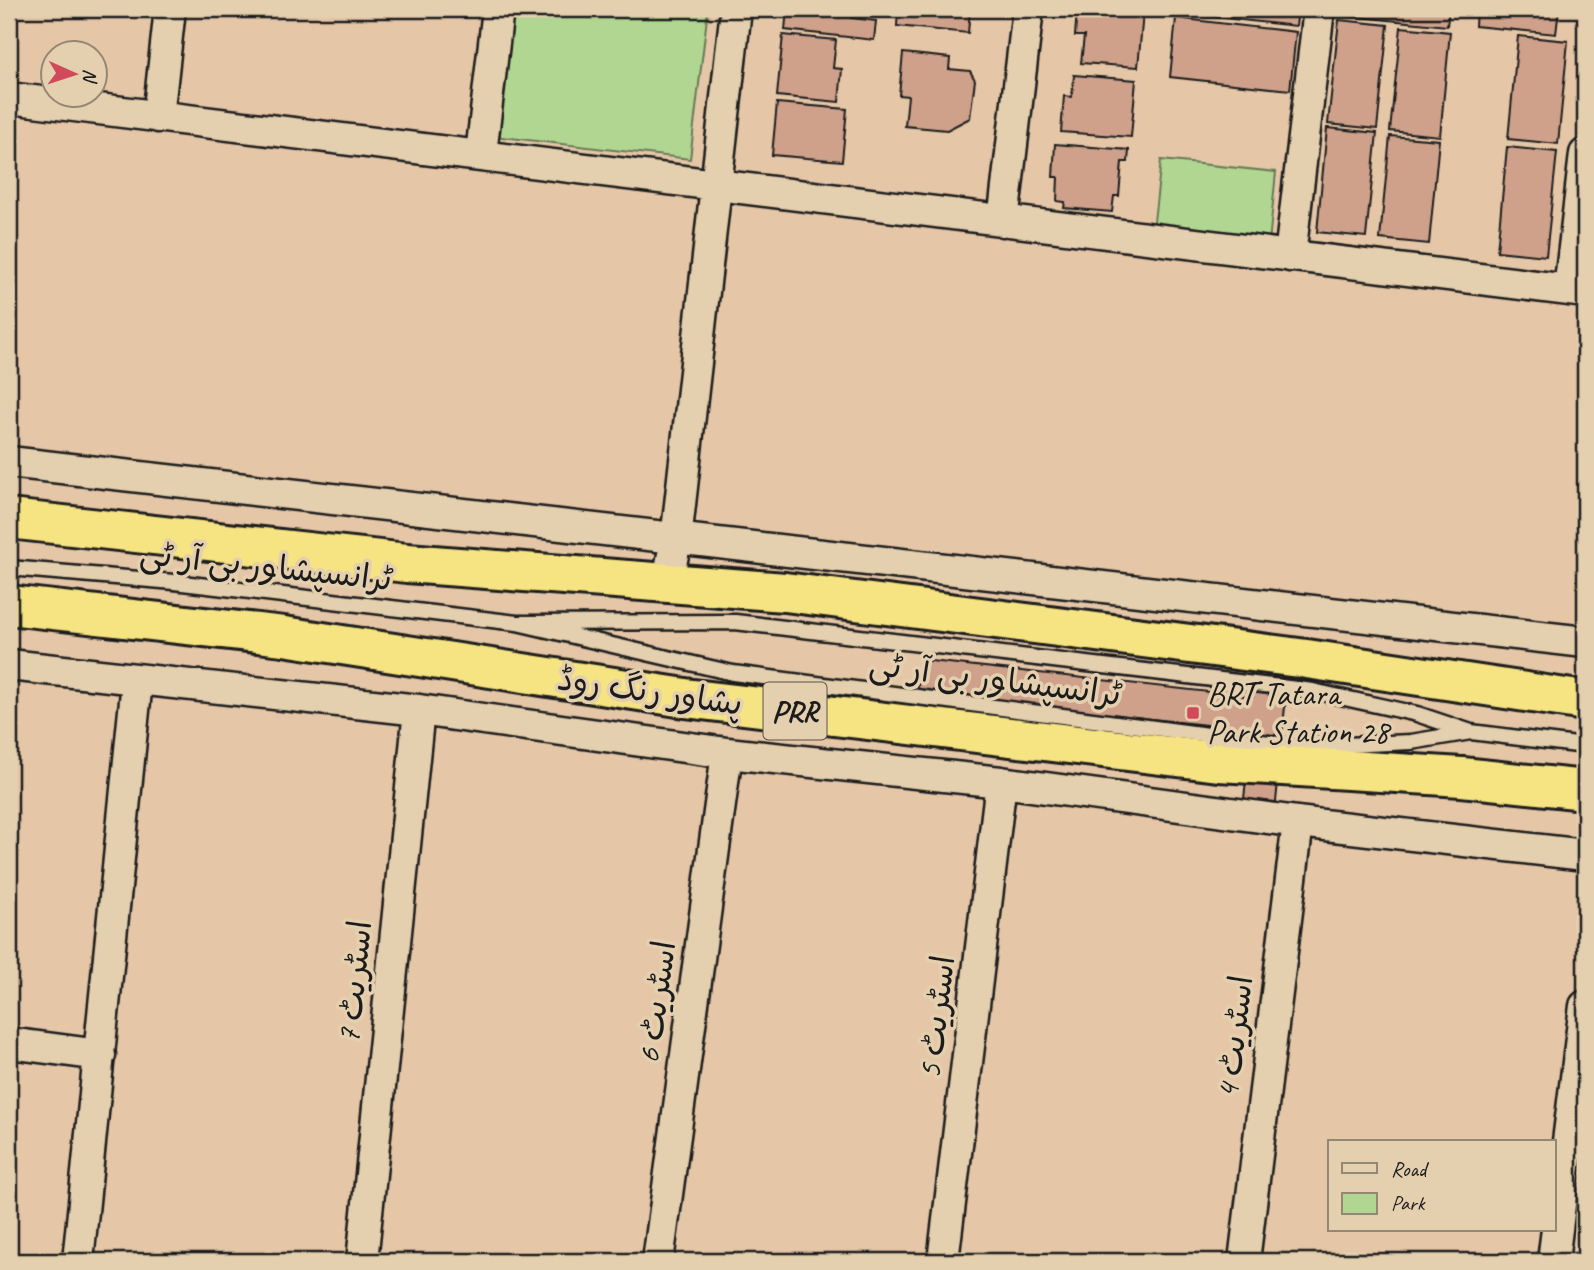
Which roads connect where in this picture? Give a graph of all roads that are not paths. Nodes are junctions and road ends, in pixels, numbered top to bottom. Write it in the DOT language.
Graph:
graph roads {
  1 [pos="170,9"];
  2 [pos="498,9"];
  3 [pos="736,9"];
  4 [pos="1028,9"];
  5 [pos="1319,9"];
  6 [pos="9,98"];
  7 [pos="158,117"];
  8 [pos="1585,154"];
  9 [pos="481,155"];
  10 [pos="716,183"];
  11 [pos="1003,221"];
  12 [pos="1290,256"];
  13 [pos="1577,291"];
  14 [pos="9,461"];
  15 [pos="9,519"];
  16 [pos="676,540"];
  17 [pos="9,568"];
  18 [pos="667,584"];
  19 [pos="9,605"];
  20 [pos="517,623"];
  21 [pos="1585,642"];
  22 [pos="9,665"];
  23 [pos="137,681"];
  24 [pos="1585,701"];
  25 [pos="419,710"];
  26 [pos="1471,732"];
  27 [pos="1585,746"];
  28 [pos="727,753"];
  29 [pos="1001,782"];
  30 [pos="1585,790"];
  31 [pos="1298,821"];
  32 [pos="1585,855"];
  33 [pos="1585,1006"];
  34 [pos="9,1043"];
  35 [pos="100,1055"];
  36 [pos="78,1261"];
  37 [pos="362,1261"];
  38 [pos="658,1261"];
  39 [pos="943,1261"];
  40 [pos="1244,1261"];
  41 [pos="1553,1261"];
  1 -- 7 [label="street"];
  2 -- 9 [label="street"];
  3 -- 10 [label="street"];
  4 -- 11 [label="street"];
  5 -- 12 [label="street"];
  6 -- 7 [label="street"];
  7 -- 9 [label="street"];
  8 -- 13 [label="street"];
  9 -- 10 [label="street"];
  10 -- 11 [label="street"];
  10 -- 16 [label="street"];
  11 -- 12 [label="street"];
  12 -- 13 [label="street"];
  14 -- 16 [label="street"];
  15 -- 18 [label="highway"];
  16 -- 18 [label="street"];
  16 -- 21 [label="street"];
  17 -- 20 [label="lane, ٹرانسپشاور بی آر ٹی"];
  18 -- 24 [label="highway"];
  19 -- 30 [label="highway, پشاور رنگ روڈ / PRR"];
  20 -- 26 [label="lane, ٹرانسپشاور بی آر ٹی"];
  20 -- 26 [label="lane, ٹرانسپشاور بی آر ٹی"];
  22 -- 23 [label="street"];
  23 -- 25 [label="street"];
  23 -- 35 [label="street"];
  25 -- 28 [label="street"];
  25 -- 37 [label="street, اسٹریٹ 7"];
  26 -- 27 [label="lane, ٹرانسپشاور بی آر ٹی"];
  28 -- 29 [label="street"];
  28 -- 38 [label="street, اسٹریٹ 6"];
  29 -- 31 [label="street"];
  29 -- 39 [label="street, اسٹریٹ 5"];
  31 -- 32 [label="street"];
  31 -- 40 [label="street, اسٹریٹ 4"];
  33 -- 41 [label="street"];
  34 -- 35 [label="street"];
  35 -- 36 [label="street"];
}
